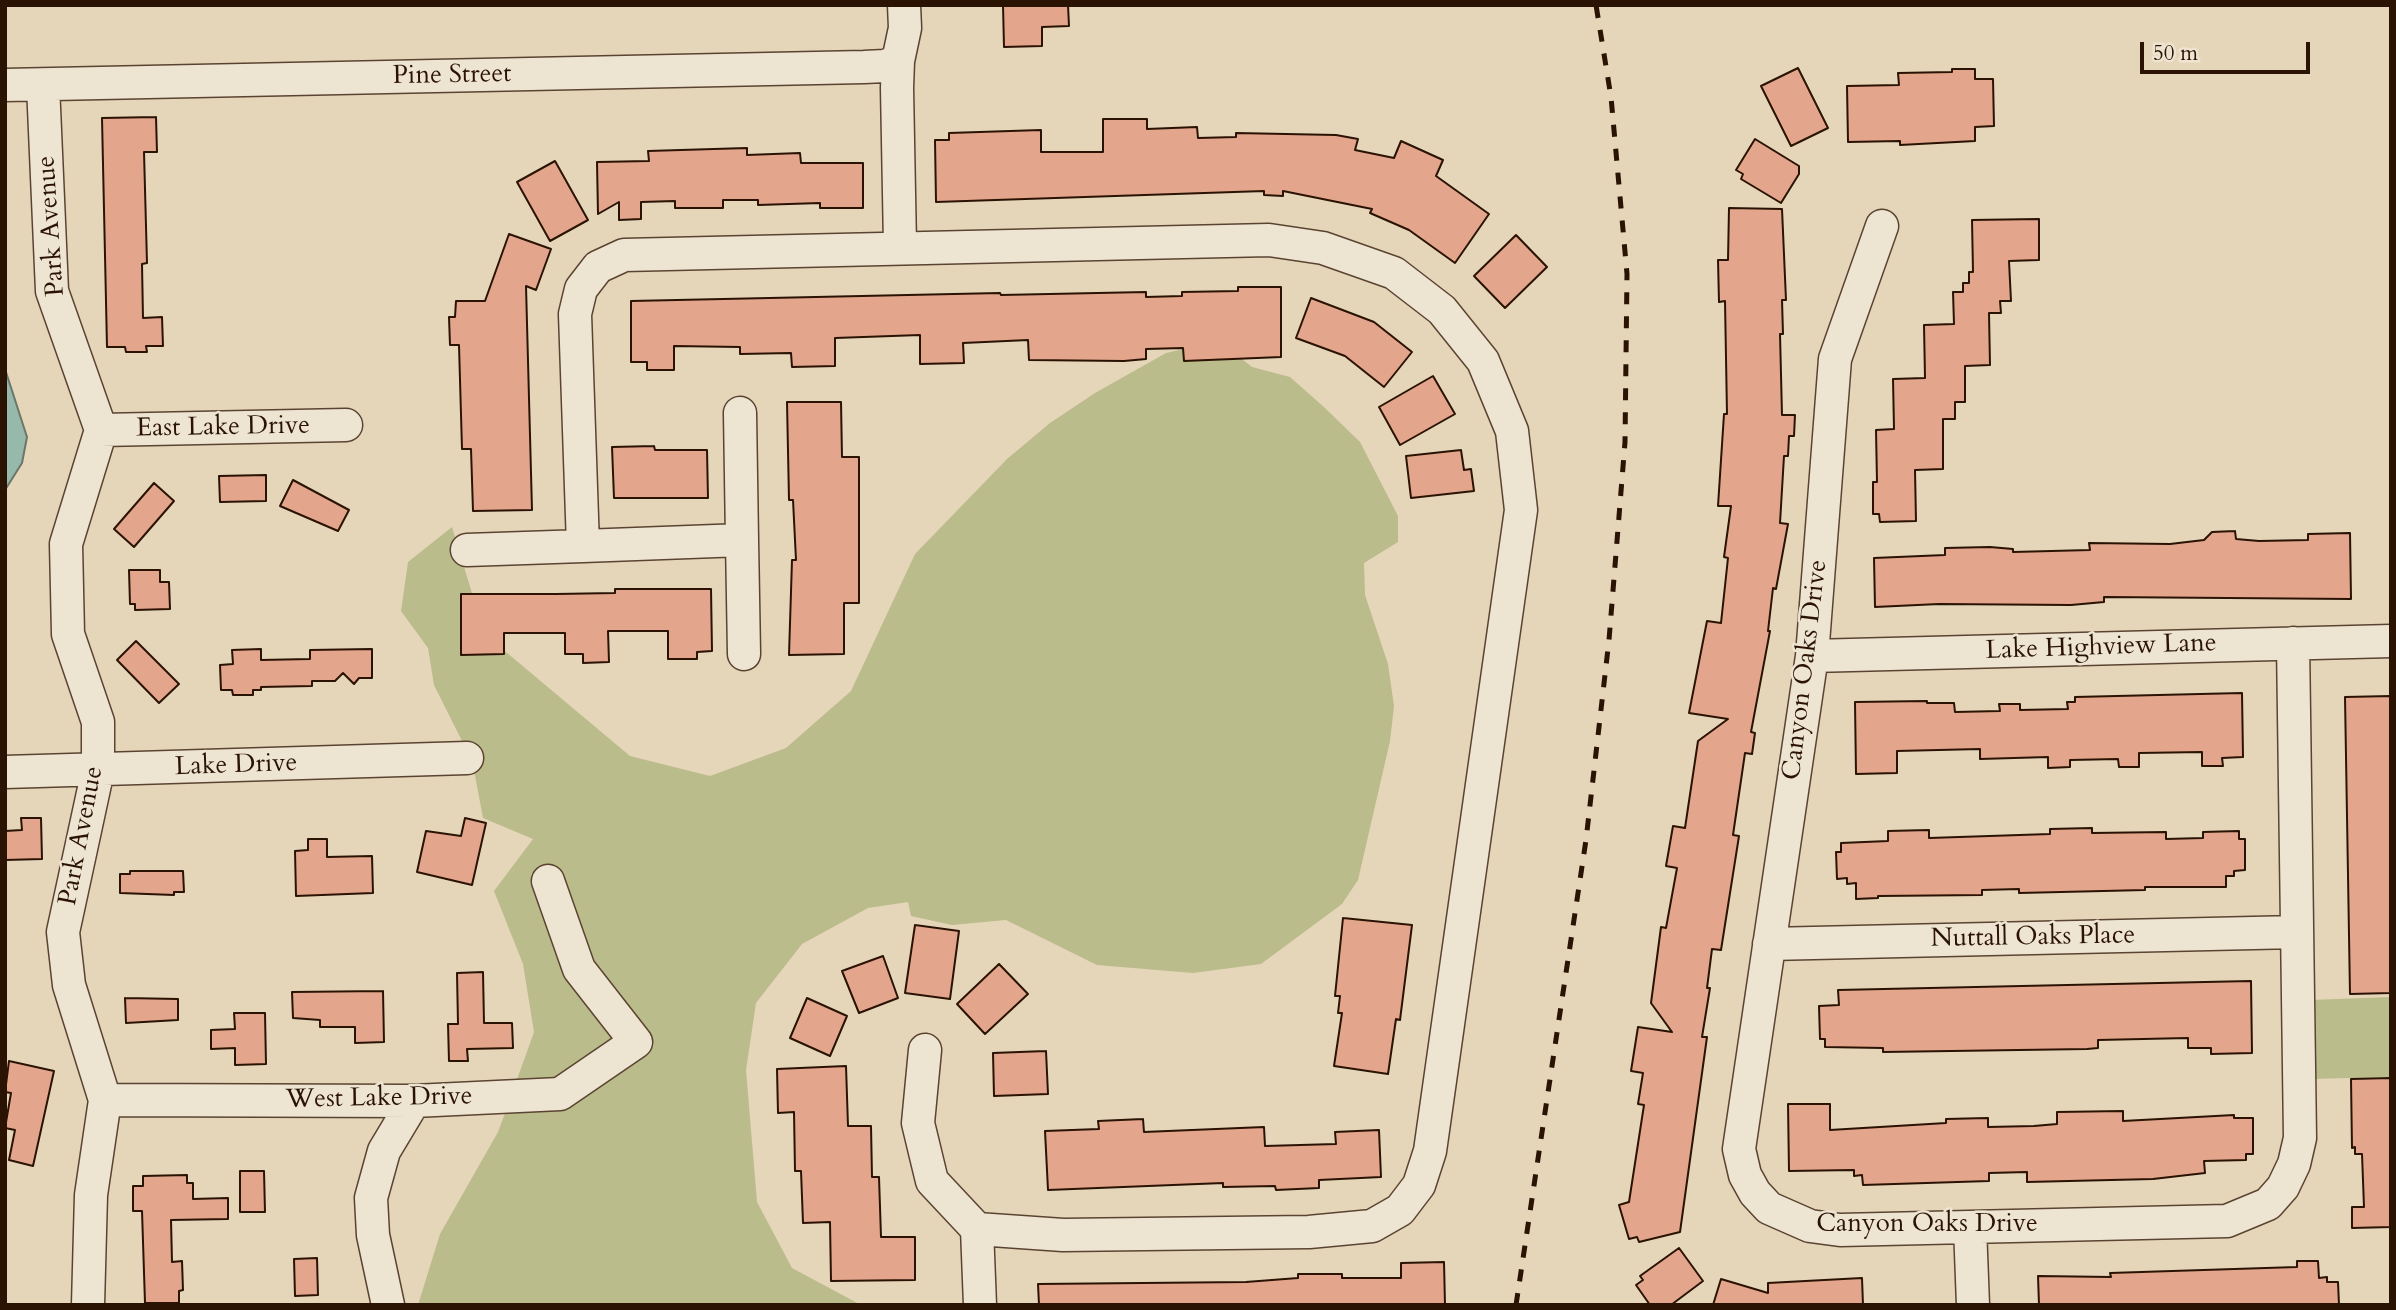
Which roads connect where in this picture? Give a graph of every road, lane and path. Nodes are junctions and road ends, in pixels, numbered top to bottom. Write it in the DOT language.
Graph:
graph roads {
  1 [pos="904,5"];
  2 [pos="898,61"];
  3 [pos="5,85"];
  4 [pos="43,85"];
  5 [pos="1882,226"];
  6 [pos="900,246"];
  7 [pos="740,413"];
  8 [pos="346,425"];
  9 [pos="101,430"];
  10 [pos="742,540"];
  11 [pos="583,545"];
  12 [pos="467,550"];
  13 [pos="2391,641"];
  14 [pos="2292,643"];
  15 [pos="744,654"];
  16 [pos="1812,656"];
  17 [pos="467,758"];
  18 [pos="98,770"];
  19 [pos="5,772"];
  20 [pos="548,881"];
  21 [pos="2297,932"];
  22 [pos="1769,944"];
  23 [pos="925,1050"];
  24 [pos="106,1100"];
  25 [pos="414,1101"];
  26 [pos="1970,1227"];
  27 [pos="977,1228"];
  28 [pos="88,1305"];
  29 [pos="388,1305"];
  30 [pos="980,1305"];
  31 [pos="1973,1305"];
  1 -- 2 [label="street"];
  2 -- 4 [label="street, Pine Street"];
  2 -- 6 [label="street"];
  3 -- 4 [label="street, Pine Street"];
  4 -- 9 [label="street, Park Avenue"];
  5 -- 16 [label="street, Canyon Oaks Drive"];
  6 -- 11 [label="street"];
  6 -- 27 [label="street"];
  7 -- 10 [label="street"];
  8 -- 9 [label="street, East Lake Drive"];
  9 -- 18 [label="street, Park Avenue"];
  10 -- 11 [label="street"];
  10 -- 15 [label="street"];
  11 -- 12 [label="street"];
  13 -- 14 [label="street, Lake Highview Lane"];
  14 -- 16 [label="street, Lake Highview Lane"];
  14 -- 21 [label="street, Canyon Oaks Drive"];
  16 -- 22 [label="street, Canyon Oaks Drive"];
  17 -- 18 [label="street, Lake Drive"];
  18 -- 19 [label="street, Lake Drive"];
  18 -- 24 [label="street, Park Avenue"];
  20 -- 25 [label="street, West Lake Drive"];
  21 -- 22 [label="street, Nuttall Oaks Place"];
  21 -- 26 [label="street, Canyon Oaks Drive"];
  22 -- 26 [label="street, Canyon Oaks Drive"];
  23 -- 27 [label="street"];
  24 -- 25 [label="street, West Lake Drive"];
  24 -- 28 [label="street, Park Avenue"];
  25 -- 29 [label="street"];
  26 -- 31 [label="street"];
  27 -- 30 [label="street"];
}
